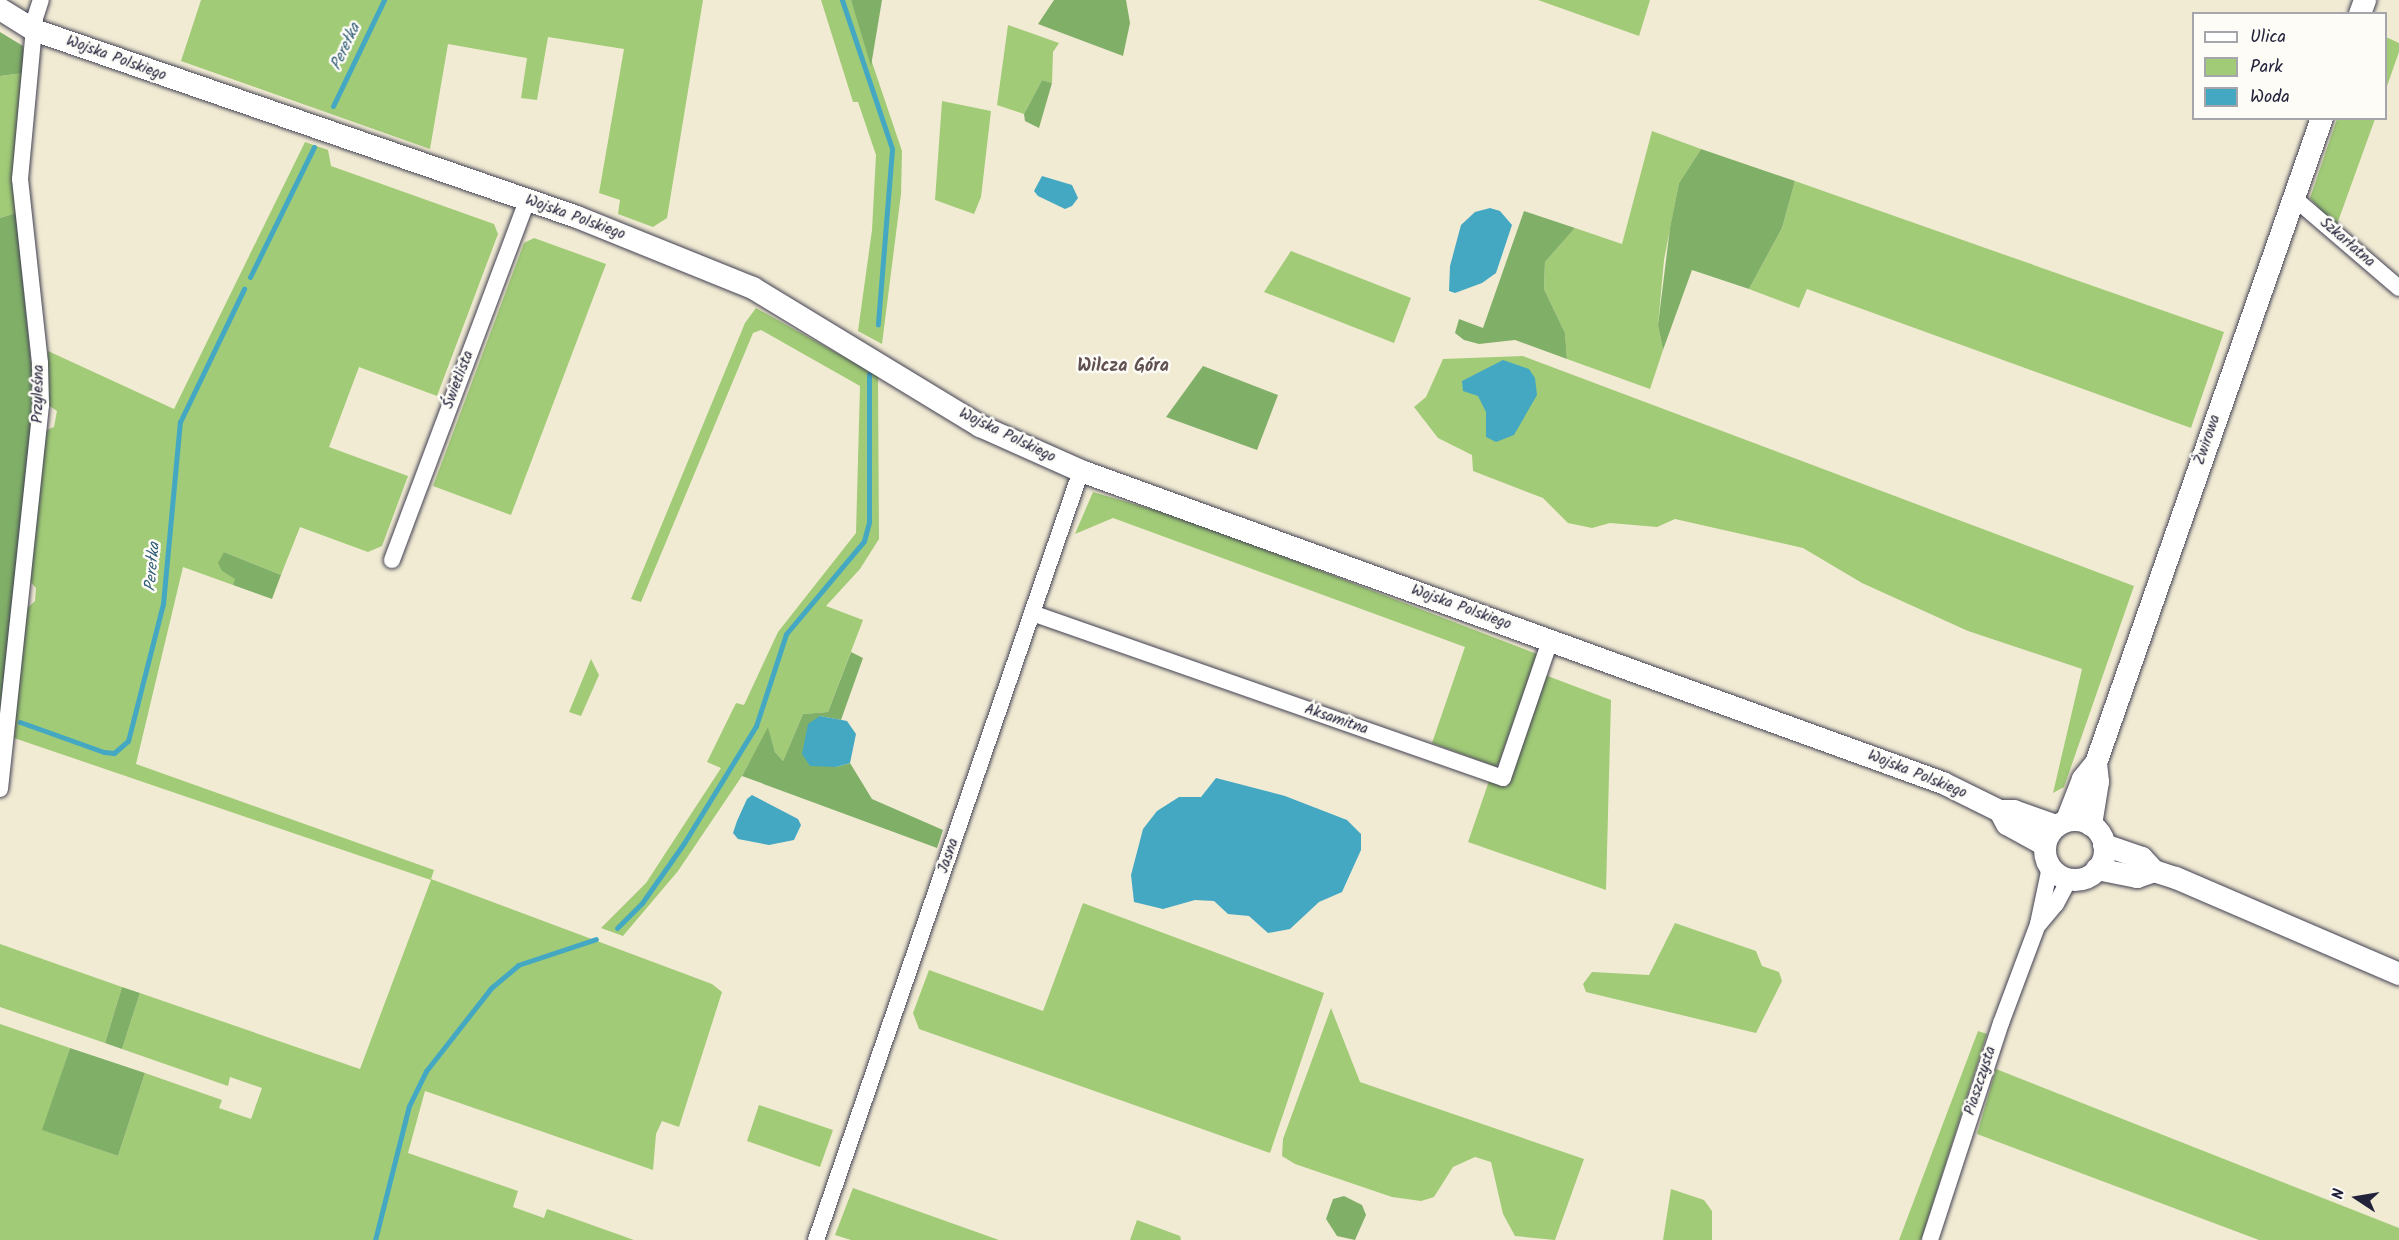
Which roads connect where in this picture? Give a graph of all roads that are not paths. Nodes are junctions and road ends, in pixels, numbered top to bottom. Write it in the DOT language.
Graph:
graph roads {
  1 [pos="41,0"];
  2 [pos="0,9"];
  3 [pos="34,30"];
  4 [pos="2321,120"];
  5 [pos="2294,198"];
  6 [pos="527,201"];
  7 [pos="2399,288"];
  8 [pos="1081,471"];
  9 [pos="392,560"];
  10 [pos="1032,613"];
  11 [pos="1550,641"];
  12 [pos="2096,762"];
  13 [pos="0,789"];
  14 [pos="2000,811"];
  15 [pos="2061,823"];
  16 [pos="2091,825"];
  17 [pos="2104,845"];
  18 [pos="2047,856"];
  19 [pos="2097,869"];
  20 [pos="2154,871"];
  21 [pos="2069,880"];
  22 [pos="2038,924"];
  23 [pos="2399,974"];
  24 [pos="816,1240"];
  25 [pos="1930,1240"];
  1 -- 3 [label="street, Przyleśna"];
  2 -- 3 [label="street, Wojska Polskiego"];
  3 -- 6 [label="street, Wojska Polskiego"];
  3 -- 13 [label="street, Przyleśna"];
  4 -- 5 [label="street, Żwirowa"];
  5 -- 7 [label="street, Szkarłatna"];
  5 -- 12 [label="street, Żwirowa"];
  6 -- 8 [label="street, Wojska Polskiego"];
  6 -- 9 [label="street, Świetlista"];
  8 -- 10 [label="street, Jasna"];
  8 -- 11 [label="street, Wojska Polskiego"];
  10 -- 11 [label="street, Aksamitna"];
  10 -- 24 [label="street, Jasna"];
  11 -- 14 [label="street, Wojska Polskiego"];
  12 -- 15 [label="street, Żwirowa"];
  12 -- 16 [label="street, Żwirowa"];
  14 -- 15 [label="street, Wojska Polskiego"];
  14 -- 18 [label="street, Wojska Polskiego"];
  15 -- 16 [label="street"];
  15 -- 18 [label="street"];
  16 -- 17 [label="street"];
  17 -- 19 [label="street"];
  17 -- 20 [label="street"];
  18 -- 21 [label="street"];
  18 -- 22 [label="street, Piaszczysta"];
  19 -- 20 [label="street"];
  19 -- 21 [label="street"];
  20 -- 23 [label="street"];
  21 -- 22 [label="street, Piaszczysta"];
  22 -- 25 [label="street, Piaszczysta"];
}
